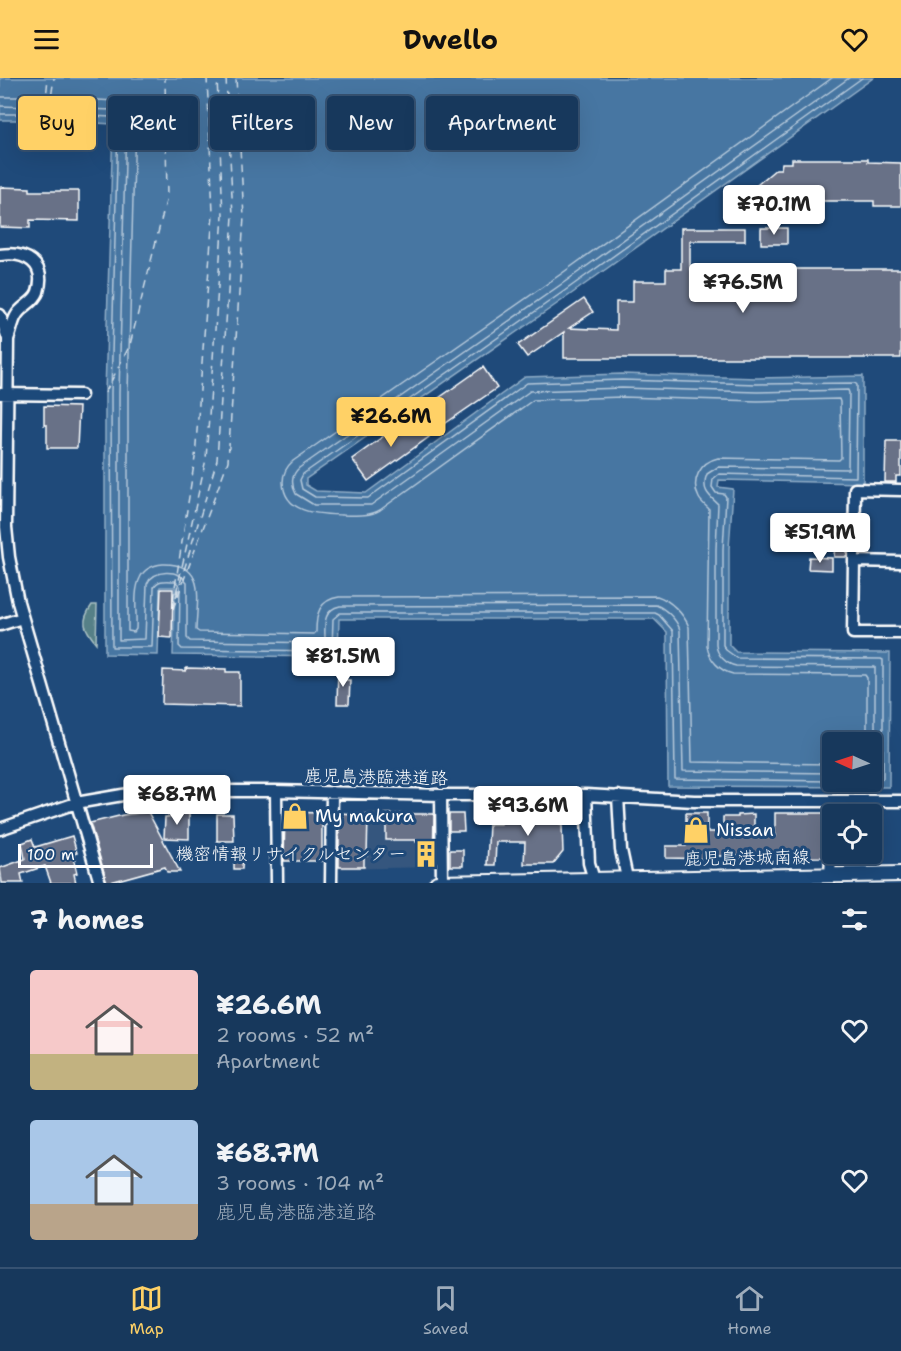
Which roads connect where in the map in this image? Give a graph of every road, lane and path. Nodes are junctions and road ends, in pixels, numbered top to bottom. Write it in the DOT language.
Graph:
graph roads {
  1 [pos="0,255"];
  2 [pos="0,315"];
  3 [pos="8,339"];
  4 [pos="4,394"];
  5 [pos="81,395"];
  6 [pos="901,490"];
  7 [pos="854,561"];
  8 [pos="901,562"];
  9 [pos="22,618"];
  10 [pos="0,625"];
  11 [pos="901,633"];
  12 [pos="276,791"];
  13 [pos="332,792"];
  14 [pos="441,795"];
  15 [pos="586,795"];
  16 [pos="618,796"];
  17 [pos="836,801"];
  18 [pos="901,801"];
  19 [pos="76,803"];
  20 [pos="836,804"];
  21 [pos="0,829"];
  22 [pos="831,864"];
  23 [pos="901,874"];
  24 [pos="830,875"];
  25 [pos="797,879"];
  26 [pos="594,881"];
  27 [pos="627,881"];
  28 [pos="100,883"];
  29 [pos="277,883"];
  30 [pos="331,883"];
  31 [pos="440,883"];
  32 [pos="536,883"];
  1 -- 3 [label="street"];
  2 -- 3 [label="street"];
  3 -- 4 [label="street"];
  4 -- 5 [label="street"];
  4 -- 9 [label="street"];
  6 -- 7 [label="street"];
  7 -- 8 [label="street"];
  7 -- 11 [label="street"];
  9 -- 10 [label="street"];
  9 -- 19 [label="street"];
  12 -- 13 [label="street, 鹿児島港臨港道路"];
  12 -- 19 [label="street, 鹿児島港臨港道路"];
  12 -- 29 [label="street"];
  13 -- 14 [label="street, 鹿児島港臨港道路"];
  13 -- 30 [label="street"];
  14 -- 15 [label="street, 鹿児島港臨港道路"];
  14 -- 31 [label="street"];
  15 -- 16 [label="street, 鹿児島港臨港道路"];
  15 -- 26 [label="street"];
  16 -- 17 [label="street, 鹿児島港臨港道路"];
  16 -- 27 [label="street"];
  17 -- 18 [label="street, 鹿児島港臨港道路"];
  17 -- 20 [label="street"];
  19 -- 21 [label="street, 鹿児島港臨港道路"];
  19 -- 28 [label="street"];
  22 -- 24 [label="street"];
  23 -- 24 [label="main road, 鹿児島港城南線"];
  24 -- 25 [label="main road, 鹿児島港城南線"];
  25 -- 27 [label="main road, 鹿児島港城南線"];
  26 -- 27 [label="main road, 鹿児島港城南線"];
  26 -- 32 [label="main road, 鹿児島港城南線"];
  31 -- 32 [label="main road, 鹿児島港城南線"];
}
